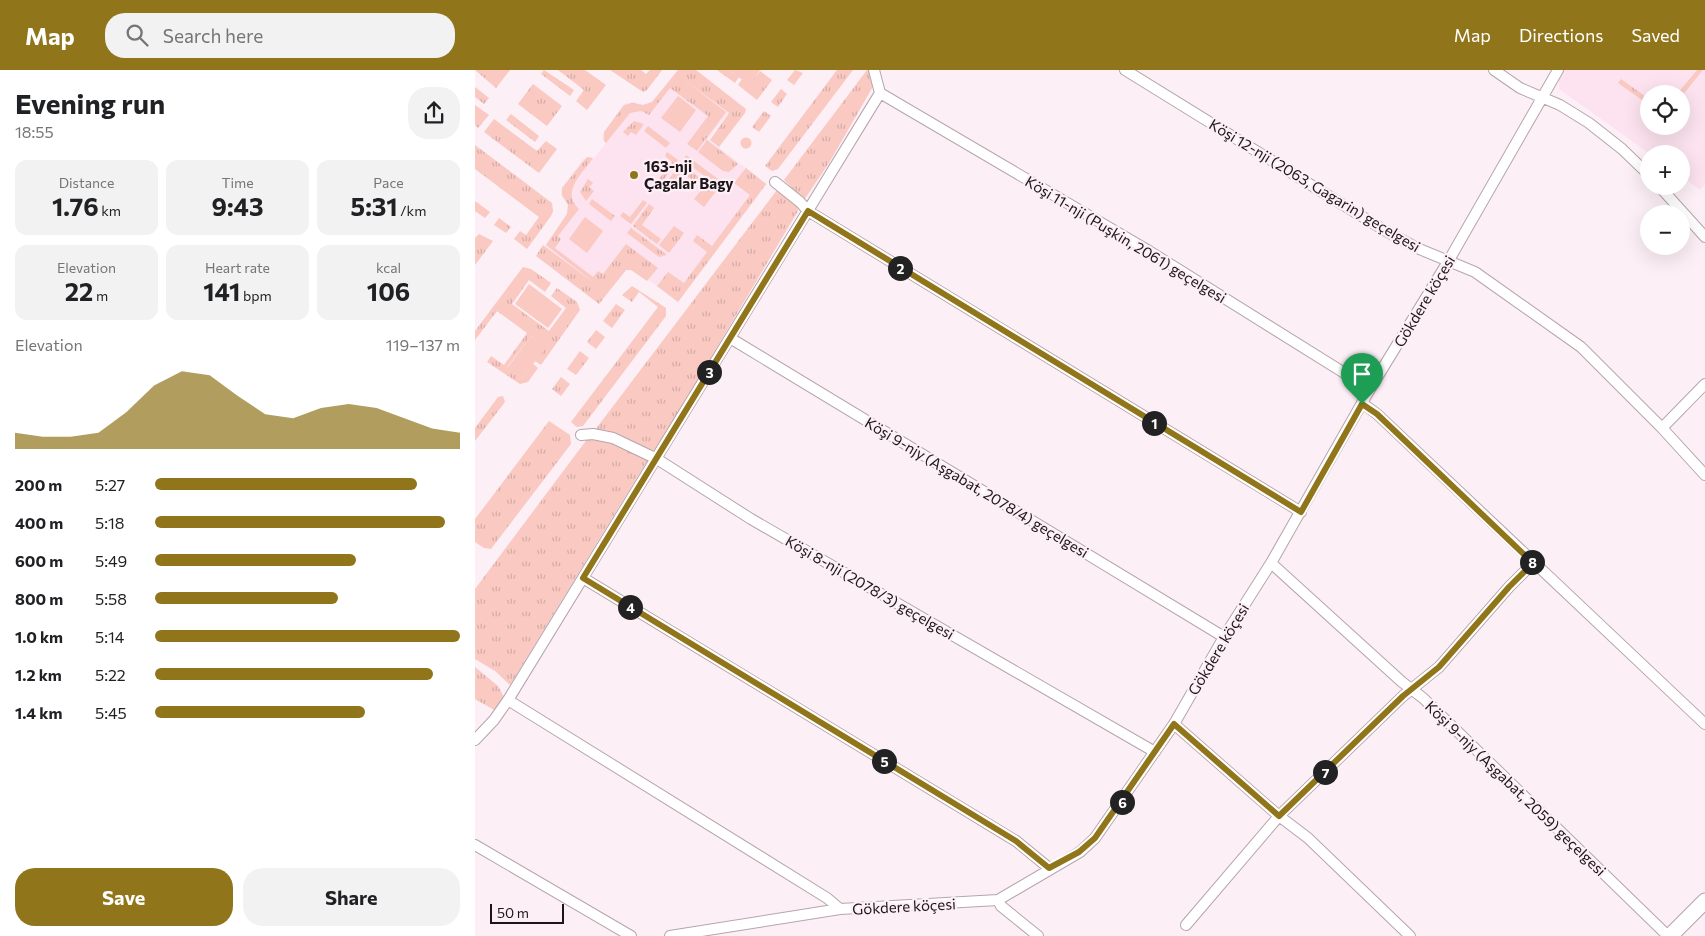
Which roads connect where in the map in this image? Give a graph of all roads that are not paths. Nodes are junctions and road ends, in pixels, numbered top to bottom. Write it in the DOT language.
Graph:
graph roads {
  1 [pos="874,70"];
  2 [pos="1125,70"];
  3 [pos="1494,70"];
  4 [pos="1558,70"];
  5 [pos="880,93"];
  6 [pos="1544,97"];
  7 [pos="1640,166"];
  8 [pos="775,182"];
  9 [pos="1667,195"];
  10 [pos="808,211"];
  11 [pos="1705,237"];
  12 [pos="1449,260"];
  13 [pos="730,338"];
  14 [pos="1705,384"];
  15 [pos="1370,389"];
  16 [pos="1362,404"];
  17 [pos="1662,428"];
  18 [pos="581,435"];
  19 [pos="657,458"];
  20 [pos="1705,475"];
  21 [pos="1301,512"];
  22 [pos="1271,563"];
  23 [pos="1533,563"];
  24 [pos="583,578"];
  25 [pos="1224,637"];
  26 [pos="1412,689"];
  27 [pos="508,700"];
  28 [pos="1174,724"];
  29 [pos="1705,724"];
  30 [pos="475,740"];
  31 [pos="1155,752"];
  32 [pos="1279,816"];
  33 [pos="475,845"];
  34 [pos="1049,868"];
  35 [pos="998,900"];
  36 [pos="1705,901"];
  37 [pos="840,909"];
  38 [pos="1185,925"];
  39 [pos="631,936"];
  40 [pos="670,936"];
  41 [pos="1038,936"];
  42 [pos="1410,936"];
  43 [pos="1669,936"];
  1 -- 5 [label="street"];
  2 -- 12 [label="street, Köşi 12-nji (2063, Gagarin) geçelgesi"];
  3 -- 6 [label="street"];
  4 -- 6 [label="street, Gökdere köçesi"];
  5 -- 10 [label="street"];
  5 -- 15 [label="street, Köşi 11-nji (Puşkin, 2061) geçelgesi"];
  6 -- 7 [label="street"];
  6 -- 12 [label="street, Gökdere köçesi"];
  8 -- 10 [label="street"];
  9 -- 11 [label="street"];
  10 -- 13 [label="street"];
  10 -- 21 [label="street"];
  12 -- 15 [label="street, Gökdere köçesi"];
  12 -- 17 [label="street, Köşi 12-nji (2063, Gagarin) geçelgesi"];
  13 -- 19 [label="street"];
  13 -- 25 [label="street, Köşi 9-njy (Aşgabat, 2078/4) geçelgesi"];
  14 -- 17 [label="street"];
  15 -- 16 [label="street, Gökdere köçesi"];
  16 -- 21 [label="street, Gökdere köçesi"];
  16 -- 23 [label="street"];
  17 -- 20 [label="street, Köşi 12-nji (2063, Gagarin) geçelgesi"];
  18 -- 19 [label="street, Köşi 8-nji (2078/3) geçelgesi"];
  19 -- 24 [label="street"];
  19 -- 31 [label="street, Köşi 8-nji (2078/3) geçelgesi"];
  21 -- 22 [label="street, Gökdere köçesi"];
  22 -- 25 [label="street, Gökdere köçesi"];
  22 -- 26 [label="street, Köşi 9-njy (Aşgabat, 2059) geçelgesi"];
  23 -- 26 [label="street"];
  23 -- 29 [label="street"];
  24 -- 27 [label="street"];
  24 -- 34 [label="street"];
  25 -- 28 [label="street, Gökdere köçesi"];
  26 -- 32 [label="street"];
  26 -- 43 [label="street, Köşi 9-njy (Aşgabat, 2059) geçelgesi"];
  27 -- 30 [label="street"];
  27 -- 37 [label="street"];
  28 -- 31 [label="street, Gökdere köçesi"];
  28 -- 32 [label="street"];
  31 -- 34 [label="street, Gökdere köçesi"];
  32 -- 38 [label="street"];
  32 -- 42 [label="street"];
  33 -- 39 [label="street"];
  34 -- 35 [label="street, Gökdere köçesi"];
  35 -- 37 [label="street, Gökdere köçesi"];
  35 -- 41 [label="street"];
  36 -- 43 [label="main road"];
  37 -- 40 [label="street, Gökdere köçesi"];
}
